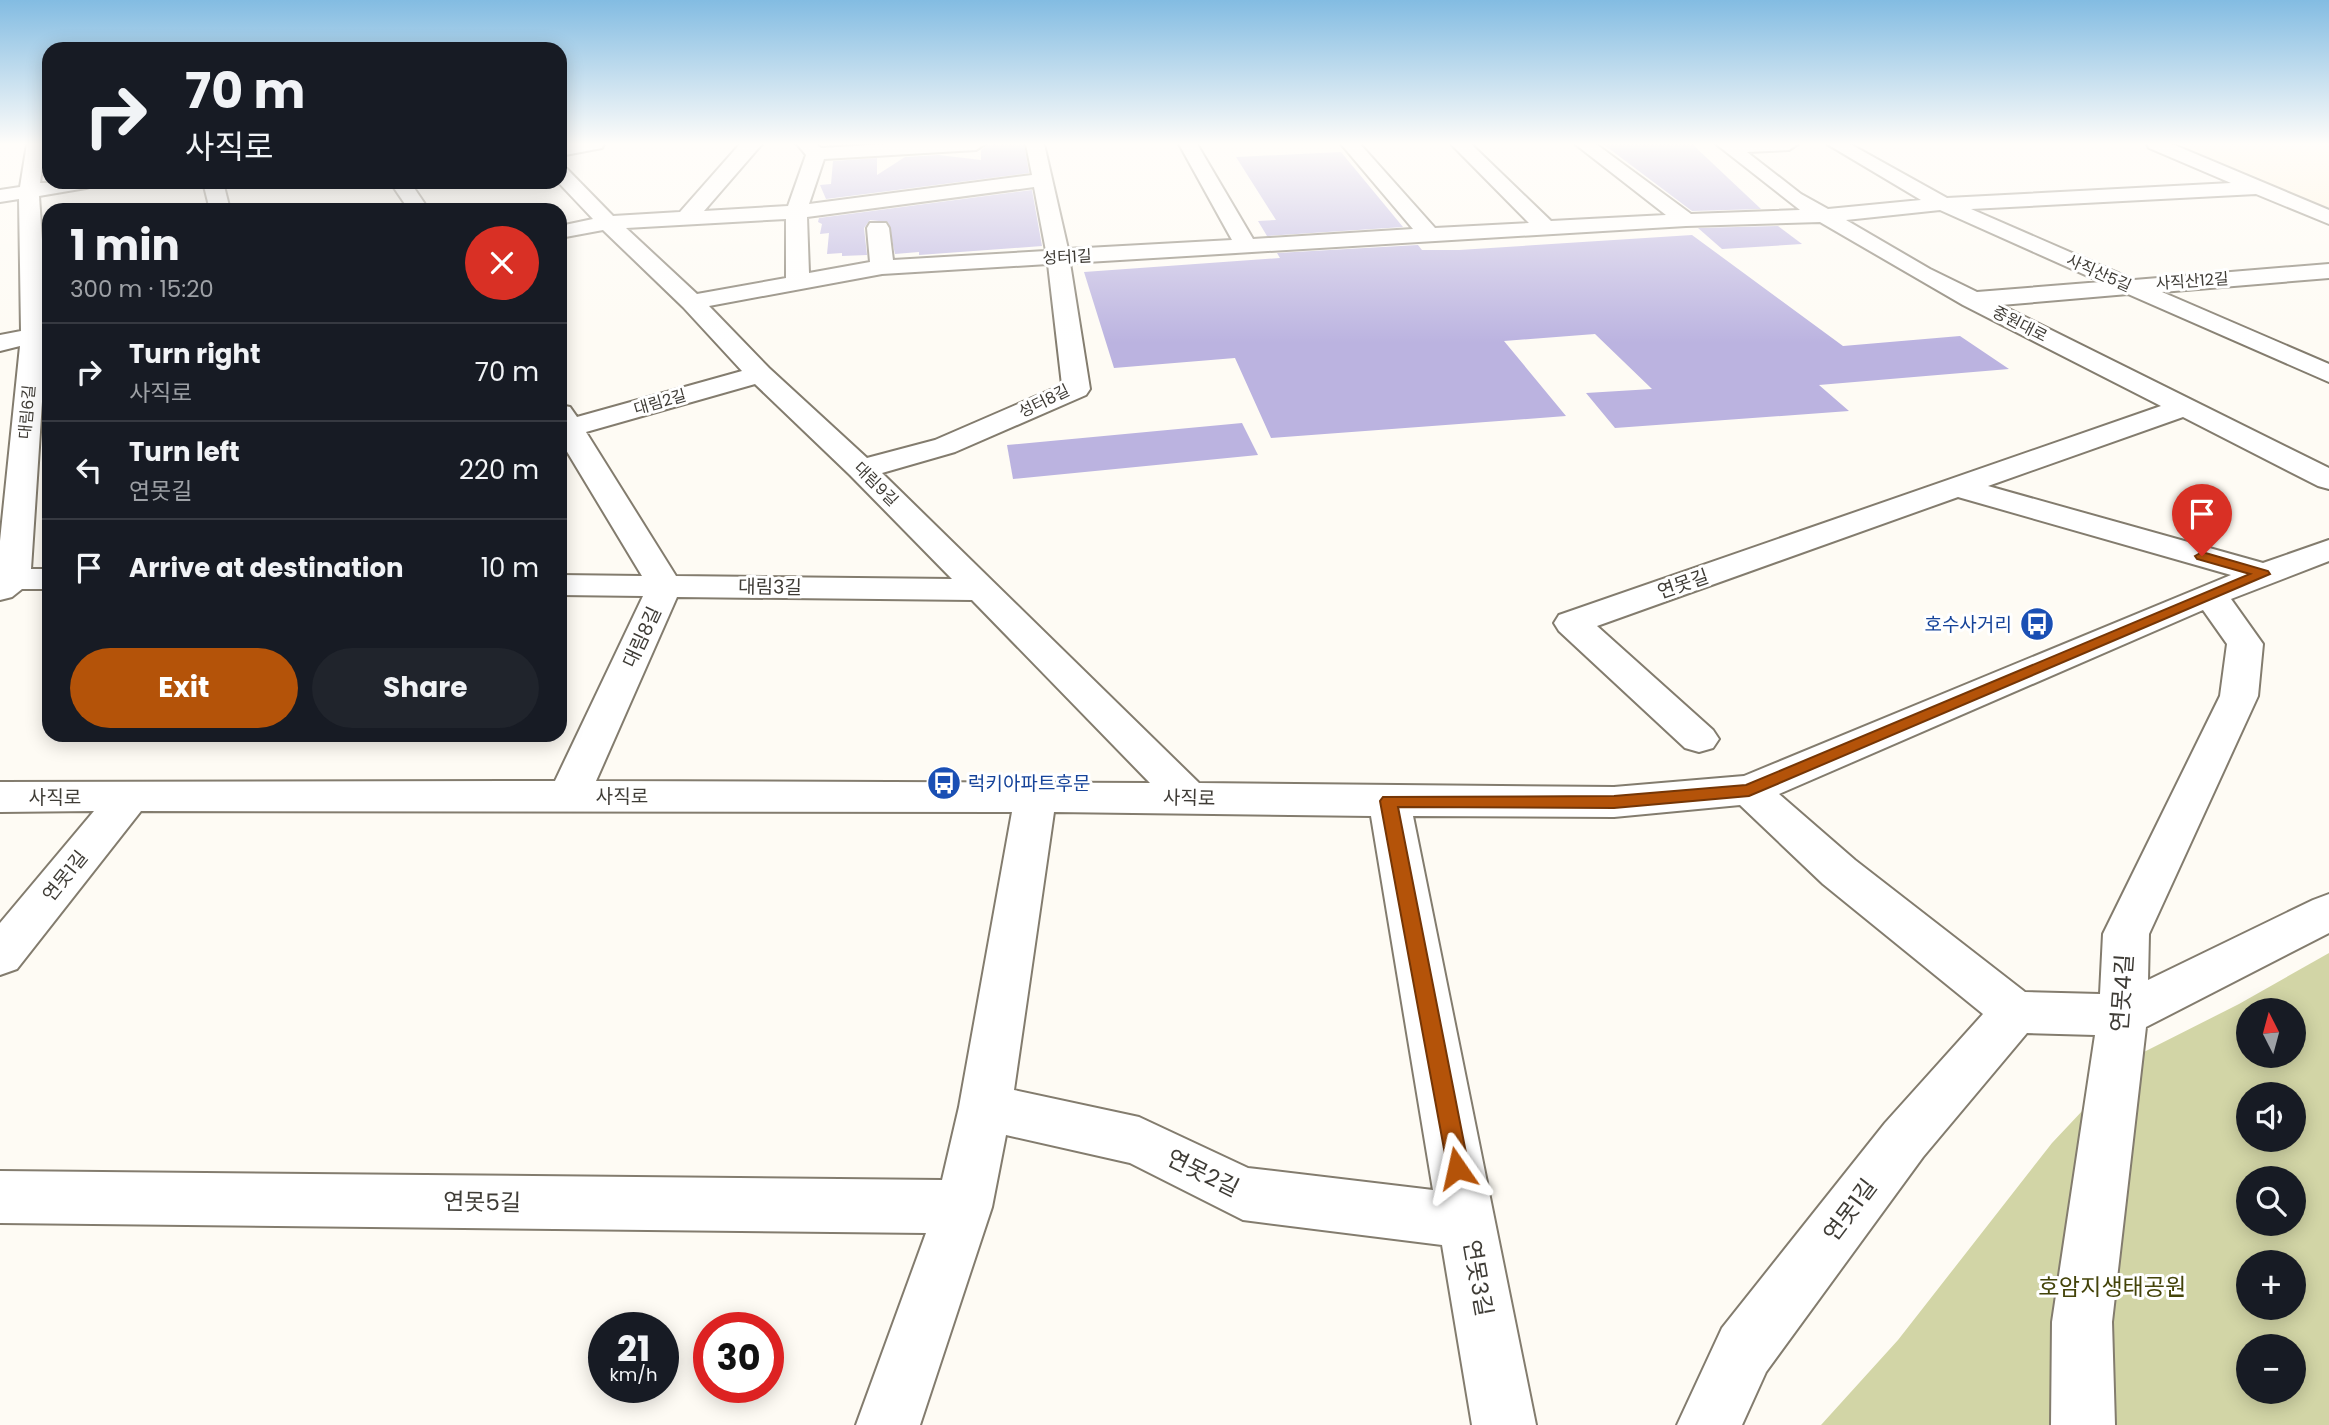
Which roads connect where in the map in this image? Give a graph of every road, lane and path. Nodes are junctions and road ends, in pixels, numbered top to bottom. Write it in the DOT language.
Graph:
graph roads {
  1 [pos="31,210"];
  2 [pos="596,210"];
  3 [pos="693,210"];
  4 [pos="807,210"];
  5 [pos="1048,210"];
  6 [pos="1226,210"];
  7 [pos="1408,210"];
  8 [pos="1528,210"];
  9 [pos="1673,210"];
  10 [pos="1815,210"];
  11 [pos="1877,210"];
  12 [pos="1958,210"];
  13 [pos="2312,210"];
  14 [pos="796,212"];
  15 [pos="1822,216"];
  16 [pos="2329,218"];
  17 [pos="686,219"];
  18 [pos="1686,220"];
  19 [pos="608,223"];
  20 [pos="877,228"];
  21 [pos="1546,228"];
  22 [pos="567,231"];
  23 [pos="1429,234"];
  24 [pos="1246,246"];
  25 [pos="1058,257"];
  26 [pos="882,267"];
  27 [pos="2329,271"];
  28 [pos="798,281"];
  29 [pos="2127,286"];
  30 [pos="1971,300"];
  31 [pos="692,302"];
  32 [pos="41,335"];
  33 [pos="0,343"];
  34 [pos="760,374"];
  35 [pos="2329,374"];
  36 [pos="2184,407"];
  37 [pos="567,423"];
  38 [pos="567,430"];
  39 [pos="862,469"];
  40 [pos="2329,480"];
  41 [pos="1957,487"];
  42 [pos="2329,550"];
  43 [pos="42,571"];
  44 [pos="2263,574"];
  45 [pos="42,580"];
  46 [pos="4,583"];
  47 [pos="567,585"];
  48 [pos="665,586"];
  49 [pos="980,590"];
  50 [pos="2210,596"];
  51 [pos="1699,739"];
  52 [pos="1749,790"];
  53 [pos="569,796"];
  54 [pos="0,797"];
  55 [pos="130,797"];
  56 [pos="1035,797"];
  57 [pos="1189,798"];
  58 [pos="1389,801"];
  59 [pos="2329,912"];
  60 [pos="0,956"];
  61 [pos="2015,1012"];
  62 [pos="2123,1015"];
  63 [pos="985,1107"];
  64 [pos="0,1197"];
  65 [pos="964,1207"];
  66 [pos="1467,1221"];
  67 [pos="888,1425"];
  68 [pos="1504,1425"];
  69 [pos="1709,1425"];
  70 [pos="2083,1425"];
  1 -- 32 [label="street, 대림6길"];
  2 -- 19 [label="street, 대림9길"];
  3 -- 17 [label="street"];
  4 -- 14 [label="street"];
  5 -- 25 [label="street, 성터8길"];
  6 -- 24 [label="street"];
  7 -- 23 [label="street"];
  8 -- 21 [label="street"];
  9 -- 18 [label="street"];
  10 -- 15 [label="street, 중원대로"];
  11 -- 15 [label="street, 성터1길"];
  12 -- 29 [label="street, 사직산5길"];
  13 -- 16 [label="street"];
  14 -- 17 [label="street"];
  14 -- 28 [label="street"];
  15 -- 18 [label="street, 성터1길"];
  15 -- 30 [label="street, 중원대로"];
  17 -- 19 [label="street"];
  18 -- 21 [label="street, 성터1길"];
  19 -- 22 [label="street"];
  19 -- 31 [label="street, 대림9길"];
  20 -- 26 [label="street"];
  21 -- 23 [label="street, 성터1길"];
  23 -- 24 [label="street, 성터1길"];
  24 -- 25 [label="street, 성터1길"];
  25 -- 26 [label="street, 성터1길"];
  25 -- 39 [label="street, 성터8길"];
  26 -- 28 [label="street, 성터1길"];
  27 -- 29 [label="street, 사직산12길"];
  28 -- 31 [label="street, 성터1길"];
  29 -- 30 [label="street, 사직산12길"];
  29 -- 35 [label="street, 사직산5길"];
  30 -- 36 [label="street, 중원대로"];
  31 -- 34 [label="street, 대림9길"];
  32 -- 33 [label="street"];
  32 -- 46 [label="street, 대림6길"];
  34 -- 37 [label="street, 대림2길"];
  34 -- 39 [label="street, 대림9길"];
  36 -- 40 [label="street, 중원대로"];
  36 -- 41 [label="street, 연못길"];
  38 -- 48 [label="street, 대림8길"];
  39 -- 49 [label="street, 대림9길"];
  41 -- 44 [label="street"];
  41 -- 51 [label="street, 연못길"];
  42 -- 44 [label="street, 사직로"];
  43 -- 46 [label="street"];
  44 -- 50 [label="street, 사직로"];
  45 -- 46 [label="street"];
  47 -- 48 [label="street, 대림3길"];
  48 -- 49 [label="street, 대림3길"];
  48 -- 53 [label="street, 대림8길"];
  49 -- 57 [label="street, 대림9길"];
  50 -- 52 [label="street, 사직로"];
  50 -- 62 [label="street, 연못4길"];
  52 -- 58 [label="street, 사직로"];
  52 -- 61 [label="street"];
  53 -- 55 [label="street, 사직로"];
  53 -- 56 [label="street, 사직로"];
  54 -- 55 [label="street, 사직로"];
  55 -- 60 [label="street, 연못1길"];
  56 -- 57 [label="street, 사직로"];
  56 -- 63 [label="street"];
  57 -- 58 [label="street, 사직로"];
  58 -- 66 [label="street, 연못3길"];
  59 -- 62 [label="street"];
  61 -- 62 [label="street"];
  61 -- 69 [label="street, 연못1길"];
  62 -- 70 [label="street, 연못4길"];
  63 -- 65 [label="street"];
  63 -- 66 [label="street, 연못2길"];
  64 -- 65 [label="street, 연못5길"];
  65 -- 67 [label="street"];
  66 -- 68 [label="street, 연못3길"];
}
